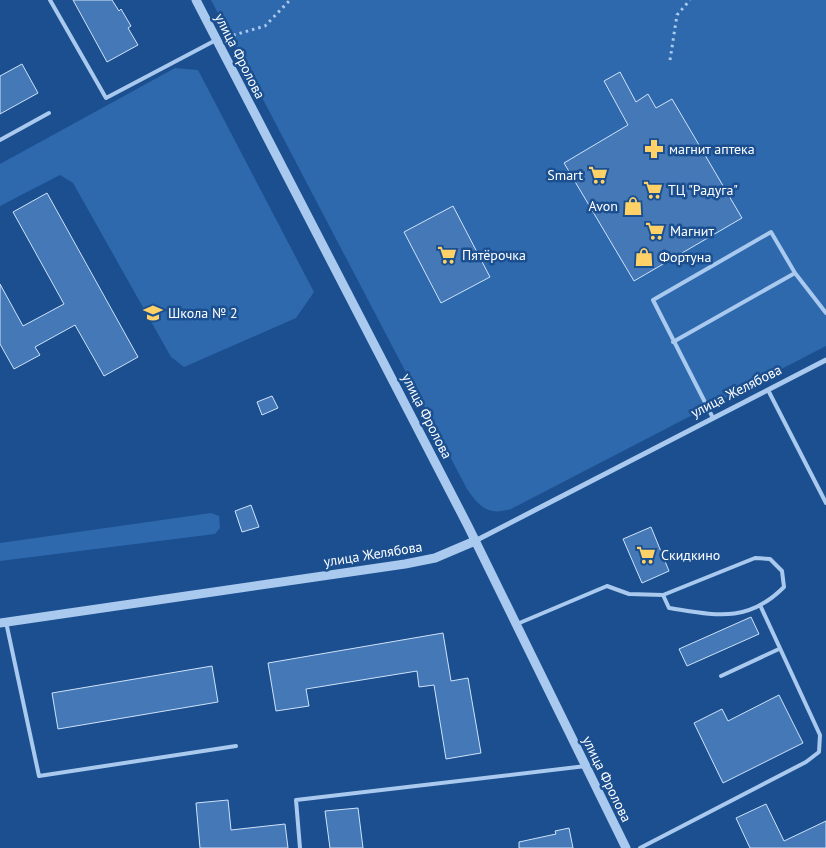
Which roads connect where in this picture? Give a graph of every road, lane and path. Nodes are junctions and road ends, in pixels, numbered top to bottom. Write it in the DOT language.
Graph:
graph roads {
  1 [pos="50,0"];
  2 [pos="196,0"];
  3 [pos="290,0"];
  4 [pos="690,0"];
  5 [pos="216,40"];
  6 [pos="670,60"];
  7 [pos="49,113"];
  8 [pos="0,140"];
  9 [pos="795,273"];
  10 [pos="826,313"];
  11 [pos="673,342"];
  12 [pos="826,360"];
  13 [pos="768,390"];
  14 [pos="713,418"];
  15 [pos="826,504"];
  16 [pos="475,541"];
  17 [pos="663,595"];
  18 [pos="760,606"];
  19 [pos="3,622"];
  20 [pos="516,624"];
  21 [pos="779,649"];
  22 [pos="721,676"];
  23 [pos="236,746"];
  24 [pos="586,766"];
  25 [pos="300,848"];
  26 [pos="626,848"];
  27 [pos="640,848"];
  1 -- 5 [label="lane"];
  2 -- 5 [label="street, улица Фролова"];
  3 -- 5 [label="path"];
  4 -- 6 [label="path"];
  5 -- 16 [label="street, улица Фролова"];
  7 -- 8 [label="lane"];
  9 -- 10 [label="lane"];
  9 -- 11 [label="lane"];
  9 -- 11 [label="lane"];
  11 -- 14 [label="lane"];
  12 -- 13 [label="street, улица Желябова"];
  13 -- 14 [label="street, улица Желябова"];
  13 -- 15 [label="lane"];
  14 -- 16 [label="street, улица Желябова"];
  16 -- 19 [label="street, улица Желябова"];
  16 -- 20 [label="street, улица Фролова"];
  17 -- 18 [label="lane"];
  17 -- 18 [label="lane"];
  17 -- 20 [label="lane"];
  18 -- 21 [label="lane"];
  19 -- 23 [label="lane"];
  20 -- 24 [label="street, улица Фролова"];
  21 -- 22 [label="lane"];
  21 -- 27 [label="lane"];
  24 -- 25 [label="lane"];
  24 -- 26 [label="street, улица Фролова"];
}
